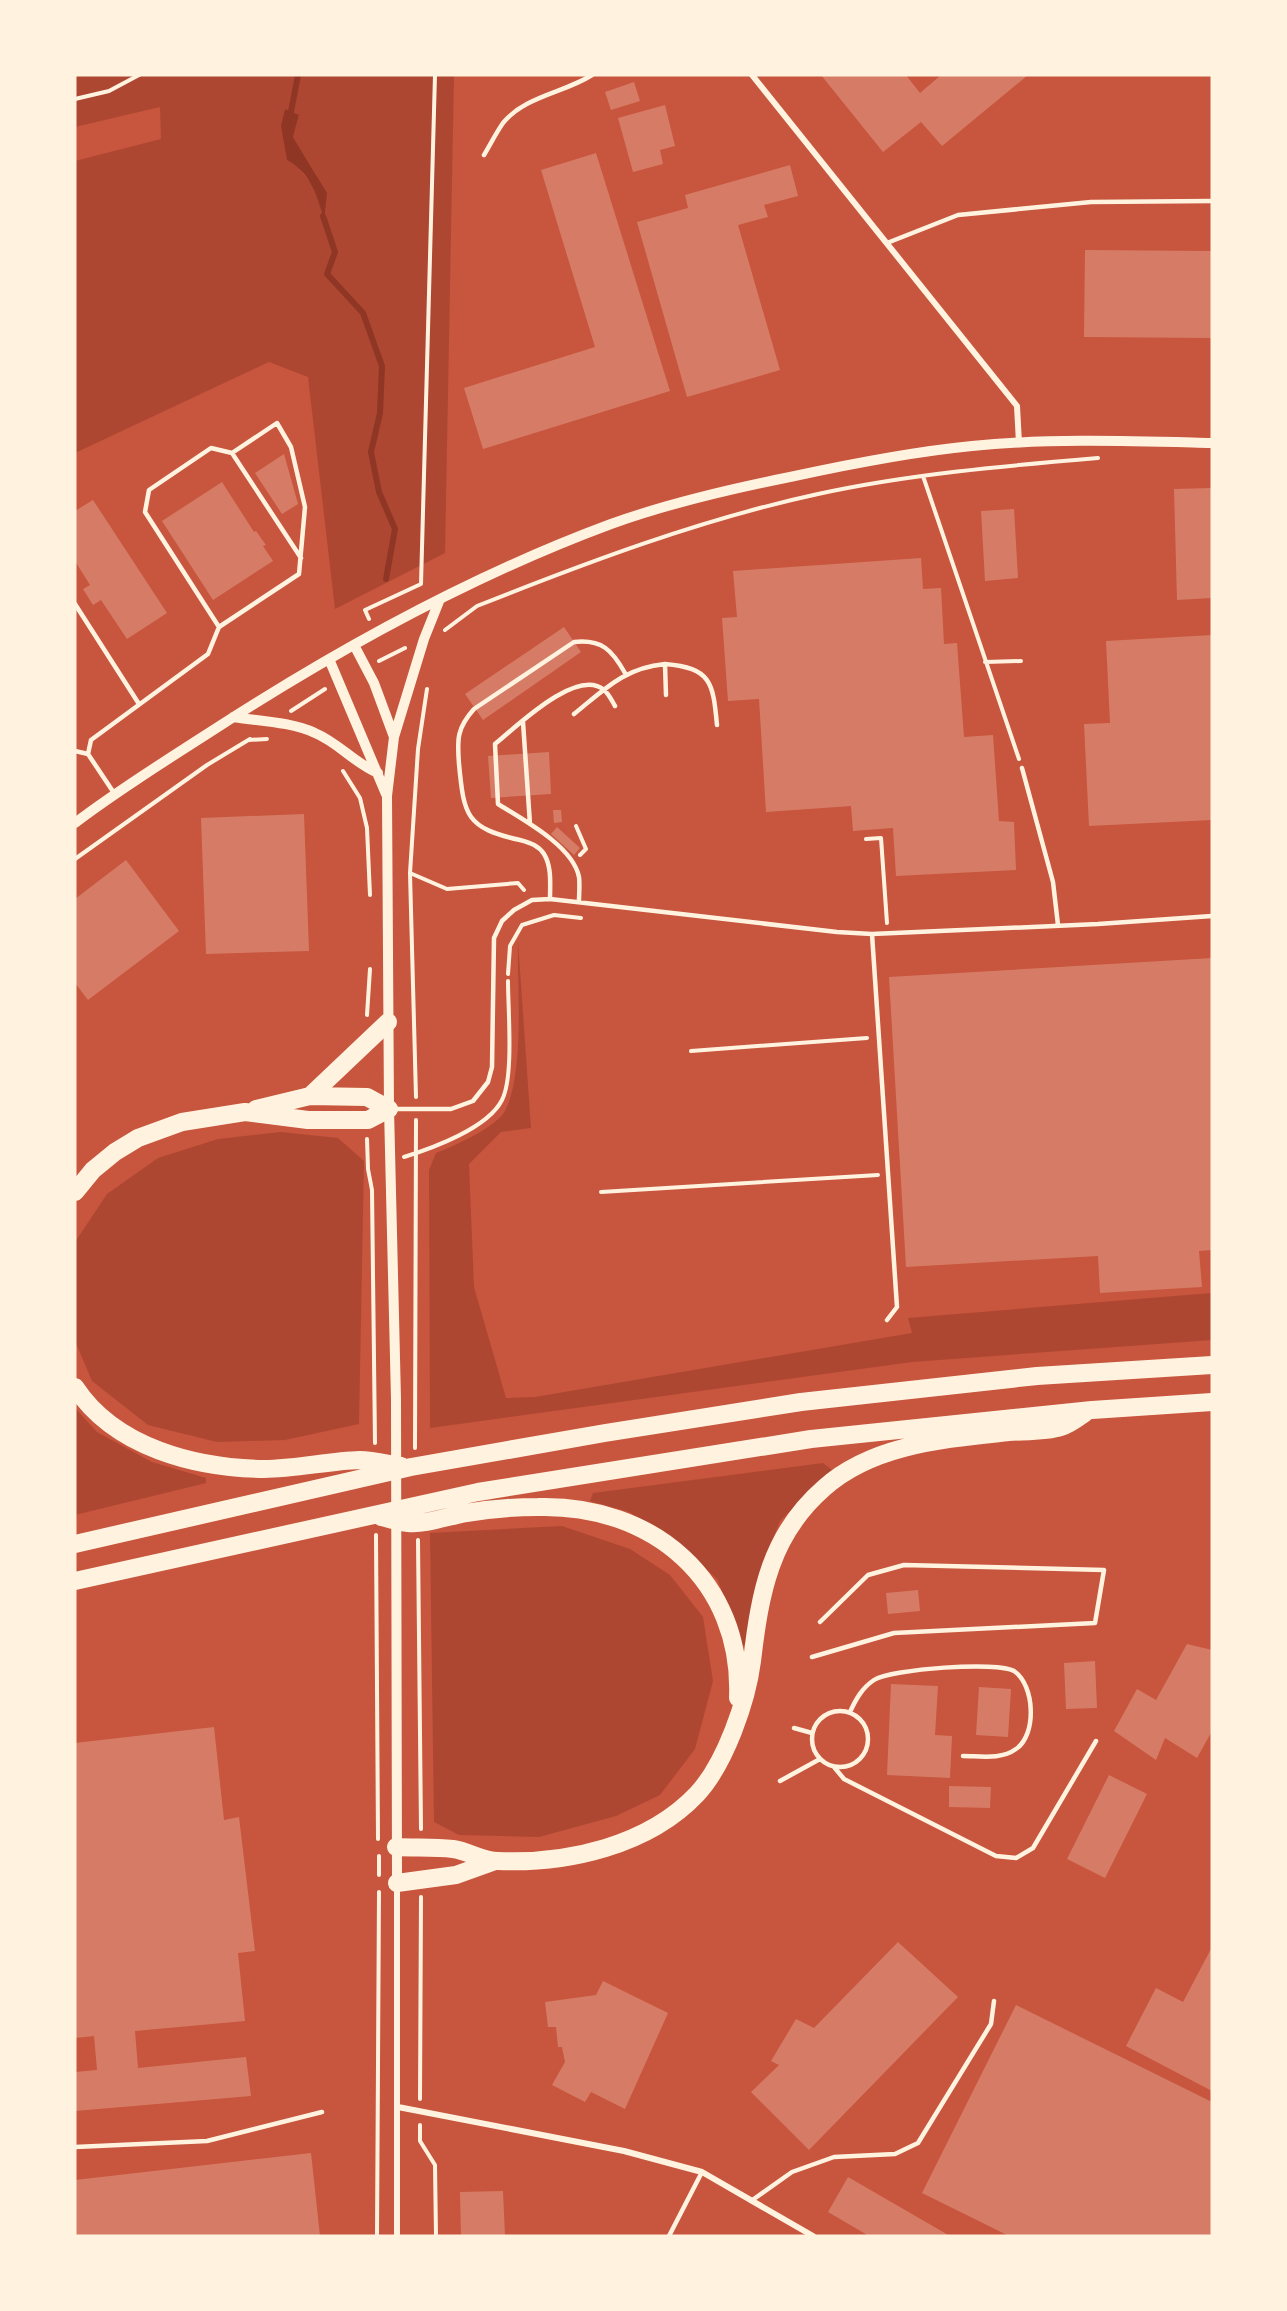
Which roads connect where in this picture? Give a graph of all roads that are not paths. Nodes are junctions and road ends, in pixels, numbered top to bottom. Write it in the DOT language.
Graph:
graph roads {
  1 [pos="592,75"];
  2 [pos="752,75"];
  3 [pos="484,155"];
  4 [pos="1212,201"];
  5 [pos="886,243"];
  6 [pos="1019,443"];
  7 [pos="1212,443"];
  8 [pos="232,453"];
  9 [pos="301,558"];
  10 [pos="440,599"];
  11 [pos="75,604"];
  12 [pos="219,627"];
  13 [pos="354,645"];
  14 [pos="328,659"];
  15 [pos="665,664"];
  16 [pos="624,674"];
  17 [pos="604,689"];
  18 [pos="666,695"];
  19 [pos="140,704"];
  20 [pos="615,706"];
  21 [pos="574,714"];
  22 [pos="233,717"];
  23 [pos="523,722"];
  24 [pos="717,724"];
  25 [pos="394,737"];
  26 [pos="75,751"];
  27 [pos="88,754"];
  28 [pos="1022,768"];
  29 [pos="378,773"];
  30 [pos="114,793"];
  31 [pos="387,796"];
  32 [pos="75,823"];
  33 [pos="530,824"];
  34 [pos="550,899"];
  35 [pos="579,901"];
  36 [pos="1212,916"];
  37 [pos="1058,925"];
  38 [pos="872,934"];
  39 [pos="388,1022"];
  40 [pos="310,1096"];
  41 [pos="389,1109"];
  42 [pos="245,1112"];
  43 [pos="75,1192"];
  44 [pos="886,1320"];
  45 [pos="1212,1365"];
  46 [pos="75,1387"];
  47 [pos="1212,1402"];
  48 [pos="1092,1410"];
  49 [pos="411,1467"];
  50 [pos="376,1516"];
  51 [pos="75,1544"];
  52 [pos="75,1581"];
  53 [pos="820,1622"];
  54 [pos="812,1658"];
  55 [pos="850,1712"];
  56 [pos="737,1718"];
  57 [pos="794,1728"];
  58 [pos="812,1733"];
  59 [pos="1096,1741"];
  60 [pos="963,1756"];
  61 [pos="820,1759"];
  62 [pos="834,1767"];
  63 [pos="780,1781"];
  64 [pos="396,1847"];
  65 [pos="495,1861"];
  66 [pos="388,1881"];
  67 [pos="994,2001"];
  68 [pos="398,2107"];
  69 [pos="322,2112"];
  70 [pos="75,2147"];
  71 [pos="702,2172"];
  72 [pos="751,2201"];
  73 [pos="805,2234"];
  74 [pos="397,2236"];
  75 [pos="669,2236"];
  76 [pos="813,2236"];
  1 -- 3 [label="lane"];
  2 -- 5 [label="street"];
  4 -- 5 [label="lane"];
  5 -- 6 [label="street"];
  6 -- 7 [label="street"];
  6 -- 10 [label="street"];
  8 -- 9 [label="lane"];
  8 -- 9 [label="lane"];
  8 -- 12 [label="lane"];
  9 -- 12 [label="lane"];
  10 -- 13 [label="street"];
  10 -- 25 [label="street"];
  11 -- 19 [label="lane"];
  12 -- 19 [label="lane"];
  13 -- 14 [label="street"];
  13 -- 25 [label="street"];
  14 -- 22 [label="street"];
  14 -- 29 [label="street"];
  15 -- 16 [label="lane"];
  15 -- 18 [label="lane"];
  15 -- 24 [label="lane"];
  16 -- 17 [label="lane"];
  16 -- 34 [label="lane"];
  17 -- 20 [label="lane"];
  17 -- 21 [label="lane"];
  17 -- 23 [label="lane"];
  19 -- 27 [label="lane"];
  22 -- 29 [label="street"];
  22 -- 30 [label="street"];
  23 -- 33 [label="lane"];
  23 -- 33 [label="lane"];
  25 -- 31 [label="street"];
  26 -- 27 [label="lane"];
  27 -- 30 [label="lane"];
  28 -- 37 [label="lane"];
  29 -- 31 [label="street"];
  30 -- 32 [label="street"];
  31 -- 39 [label="street"];
  33 -- 35 [label="lane"];
  34 -- 35 [label="lane"];
  34 -- 41 [label="lane"];
  35 -- 38 [label="lane"];
  36 -- 37 [label="lane"];
  37 -- 38 [label="lane"];
  38 -- 44 [label="lane"];
  39 -- 40 [label="highway"];
  39 -- 41 [label="street"];
  40 -- 41 [label="highway"];
  40 -- 42 [label="highway"];
  41 -- 42 [label="highway"];
  41 -- 64 [label="street"];
  42 -- 43 [label="highway"];
  45 -- 49 [label="highway"];
  46 -- 49 [label="highway"];
  47 -- 48 [label="highway"];
  48 -- 50 [label="highway"];
  48 -- 56 [label="highway"];
  49 -- 51 [label="highway"];
  50 -- 52 [label="highway"];
  50 -- 56 [label="highway"];
  53 -- 54 [label="lane"];
  55 -- 58 [label="lane"];
  55 -- 60 [label="lane"];
  55 -- 62 [label="lane"];
  56 -- 65 [label="highway"];
  57 -- 58 [label="lane"];
  58 -- 61 [label="lane"];
  59 -- 62 [label="lane"];
  61 -- 62 [label="lane"];
  61 -- 63 [label="lane"];
  64 -- 65 [label="highway"];
  64 -- 66 [label="street"];
  65 -- 66 [label="highway"];
  66 -- 68 [label="street"];
  67 -- 72 [label="lane"];
  68 -- 71 [label="street"];
  68 -- 74 [label="street"];
  69 -- 70 [label="lane"];
  71 -- 72 [label="street"];
  71 -- 75 [label="lane"];
  72 -- 73 [label="street"];
  73 -- 76 [label="street"];
}
